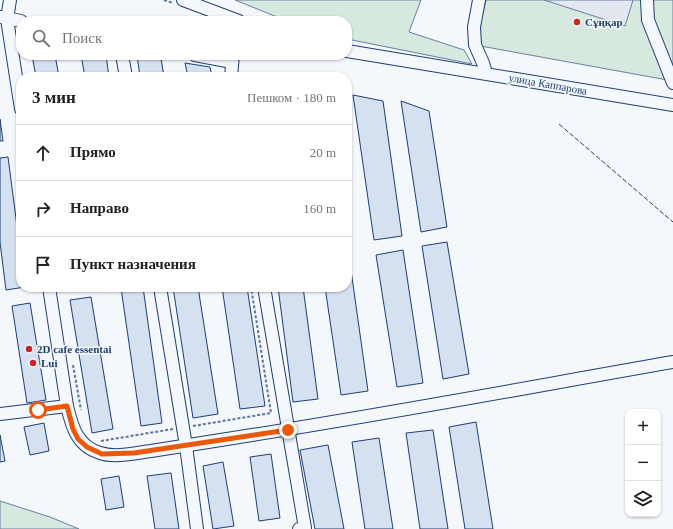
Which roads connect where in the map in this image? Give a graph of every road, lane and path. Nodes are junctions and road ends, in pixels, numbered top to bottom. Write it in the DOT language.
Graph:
graph roads {
  1 [pos="10,0"];
  2 [pos="183,0"];
  3 [pos="479,0"];
  4 [pos="647,0"];
  5 [pos="226,16"];
  6 [pos="3,18"];
  7 [pos="16,20"];
  8 [pos="352,52"];
  9 [pos="123,60"];
  10 [pos="233,60"];
  11 [pos="125,72"];
  12 [pos="232,72"];
  13 [pos="486,73"];
  14 [pos="673,83"];
  15 [pos="16,84"];
  16 [pos="673,105"];
  17 [pos="50,292"];
  18 [pos="161,292"];
  19 [pos="265,292"];
  20 [pos="673,362"];
  21 [pos="67,406"];
  22 [pos="0,414"];
  23 [pos="288,430"];
  24 [pos="186,446"];
  25 [pos="197,529"];
  26 [pos="303,529"];
  1 -- 6 [label="street"];
  2 -- 5 [label="street"];
  3 -- 13 [label="street"];
  4 -- 14 [label="street"];
  6 -- 7 [label="street"];
  6 -- 15 [label="street"];
  8 -- 13 [label="street, улица Каппарова"];
  9 -- 11 [label="street"];
  10 -- 12 [label="street"];
  13 -- 16 [label="street, улица Каппарова"];
  17 -- 21 [label="street"];
  18 -- 24 [label="street"];
  19 -- 23 [label="street"];
  20 -- 23 [label="street"];
  21 -- 22 [label="street"];
  21 -- 24 [label="street"];
  23 -- 24 [label="street"];
  23 -- 26 [label="street"];
  24 -- 25 [label="street"];
}
